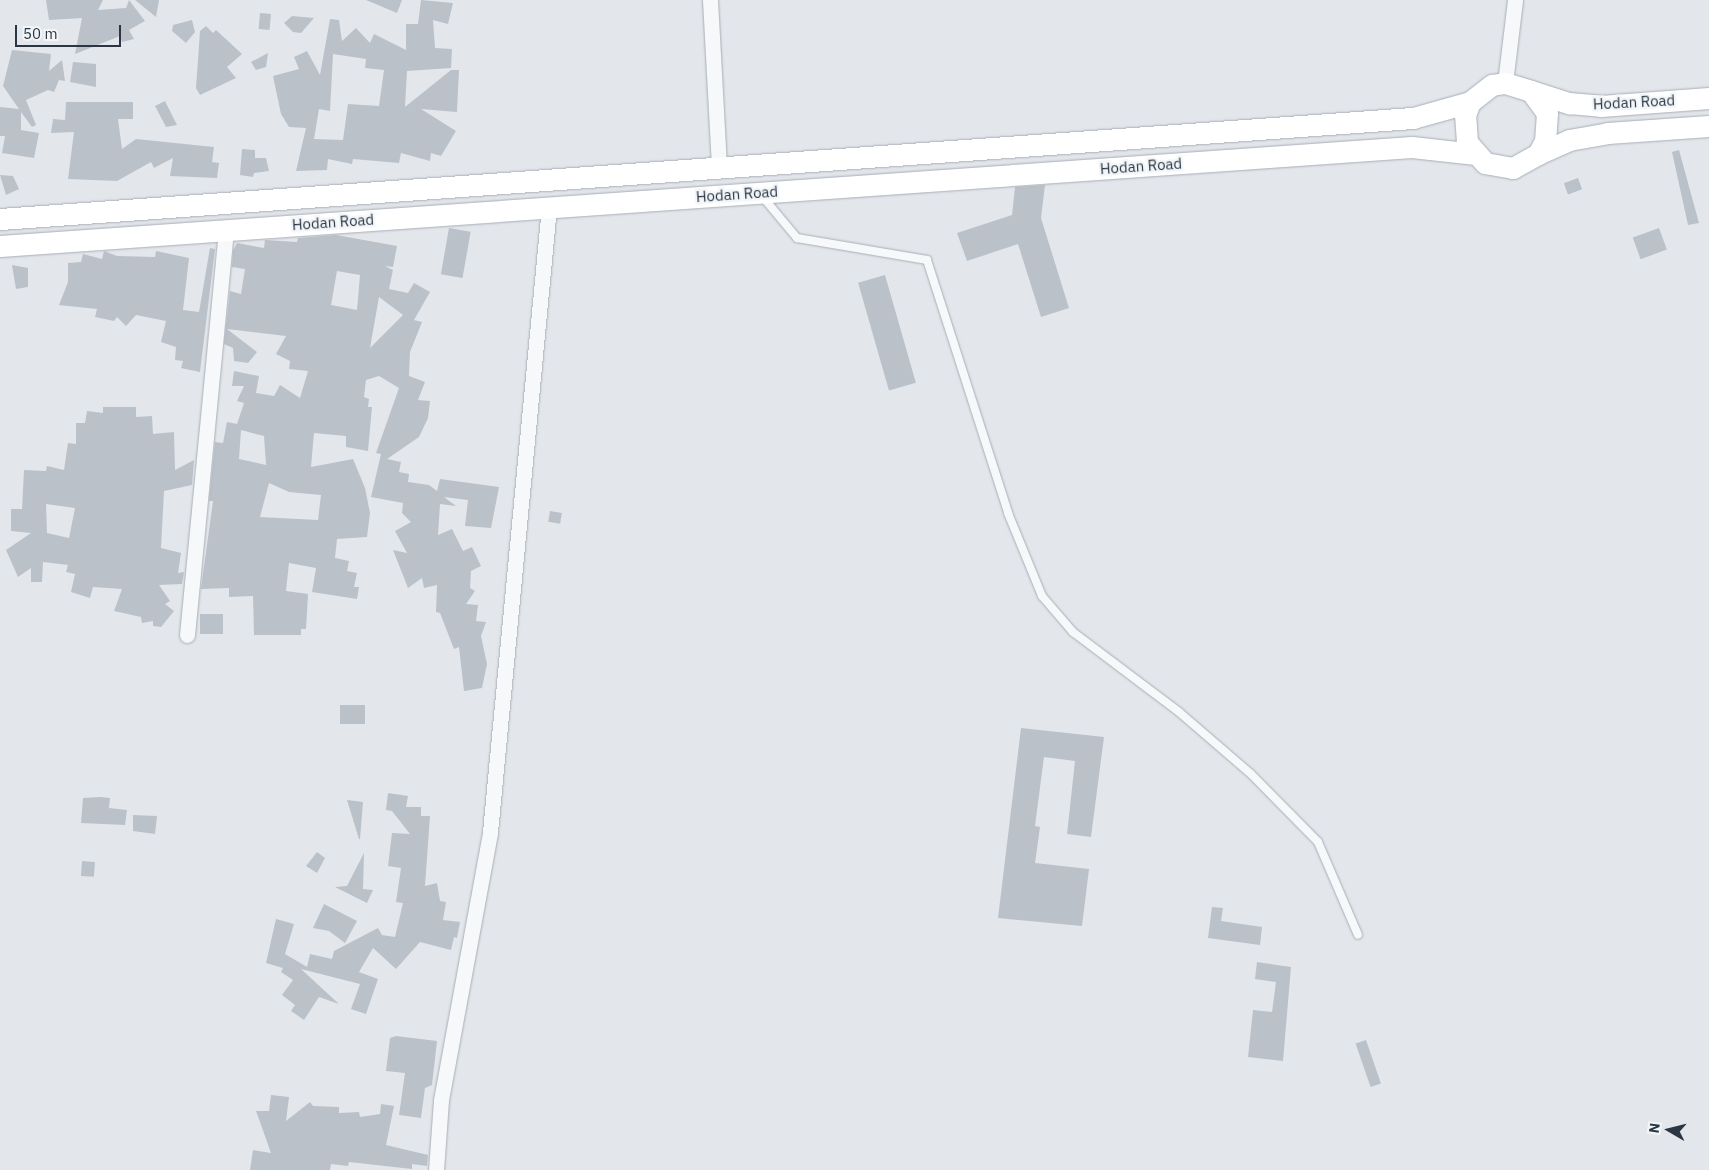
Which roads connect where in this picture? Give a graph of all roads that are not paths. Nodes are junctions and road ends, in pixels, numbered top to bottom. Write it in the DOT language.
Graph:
graph roads {
  1 [pos="710,0"];
  2 [pos="1515,0"];
  3 [pos="1505,83"];
  4 [pos="1531,91"];
  5 [pos="1709,98"];
  6 [pos="1470,102"];
  7 [pos="1709,126"];
  8 [pos="1474,154"];
  9 [pos="1538,154"];
  10 [pos="719,167"];
  11 [pos="760,192"];
  12 [pos="549,206"];
  13 [pos="0,219"];
  14 [pos="226,230"];
  15 [pos="0,246"];
  16 [pos="187,635"];
  17 [pos="1358,935"];
  18 [pos="436,1170"];
  1 -- 10 [label="street"];
  2 -- 3 [label="street"];
  3 -- 4 [label="main road, Hodan Road"];
  3 -- 6 [label="main road, Hodan Road"];
  4 -- 5 [label="main road, Hodan Road"];
  4 -- 9 [label="main road"];
  6 -- 8 [label="main road"];
  6 -- 10 [label="main road, Hodan Road"];
  7 -- 9 [label="main road, Hodan Road"];
  8 -- 9 [label="main road, Hodan Road"];
  8 -- 11 [label="main road, Hodan Road"];
  10 -- 13 [label="main road, Hodan Road"];
  11 -- 12 [label="main road, Hodan Road"];
  11 -- 17 [label="lane"];
  12 -- 14 [label="main road, Hodan Road"];
  12 -- 18 [label="street"];
  14 -- 15 [label="main road, Hodan Road"];
  14 -- 16 [label="street"];
}
